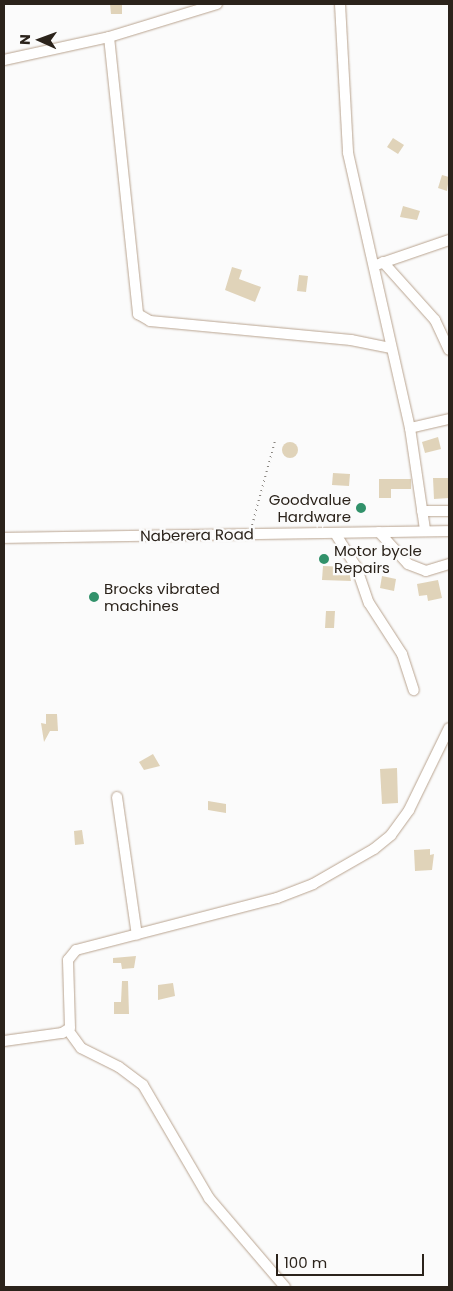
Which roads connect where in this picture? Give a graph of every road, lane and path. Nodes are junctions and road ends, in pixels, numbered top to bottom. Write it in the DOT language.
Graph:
graph roads {
  1 [pos="217,4"];
  2 [pos="340,4"];
  3 [pos="109,37"];
  4 [pos="4,60"];
  5 [pos="449,240"];
  6 [pos="383,262"];
  7 [pos="372,266"];
  8 [pos="391,348"];
  9 [pos="449,350"];
  10 [pos="449,419"];
  11 [pos="410,428"];
  12 [pos="275,441"];
  13 [pos="422,511"];
  14 [pos="449,511"];
  15 [pos="425,530"];
  16 [pos="449,531"];
  17 [pos="379,532"];
  18 [pos="335,533"];
  19 [pos="249,534"];
  20 [pos="4,538"];
  21 [pos="449,564"];
  22 [pos="414,690"];
  23 [pos="449,728"];
  24 [pos="118,797"];
  25 [pos="136,935"];
  26 [pos="68,1030"];
  27 [pos="4,1040"];
  28 [pos="284,1287"];
  1 -- 3 [label="street"];
  2 -- 7 [label="street"];
  3 -- 4 [label="street"];
  3 -- 8 [label="street"];
  5 -- 6 [label="street"];
  6 -- 7 [label="street"];
  6 -- 9 [label="street"];
  7 -- 8 [label="street"];
  8 -- 11 [label="street"];
  10 -- 11 [label="street"];
  11 -- 13 [label="street"];
  12 -- 19 [label="path"];
  13 -- 14 [label="street"];
  13 -- 15 [label="street"];
  15 -- 16 [label="street, Naberera Road"];
  15 -- 17 [label="street, Naberera Road"];
  17 -- 18 [label="street, Naberera Road"];
  17 -- 21 [label="street"];
  18 -- 19 [label="street, Naberera Road"];
  18 -- 22 [label="street"];
  19 -- 20 [label="street, Naberera Road"];
  23 -- 25 [label="street"];
  24 -- 25 [label="street"];
  25 -- 26 [label="street"];
  26 -- 27 [label="street"];
  26 -- 28 [label="street"];
}
